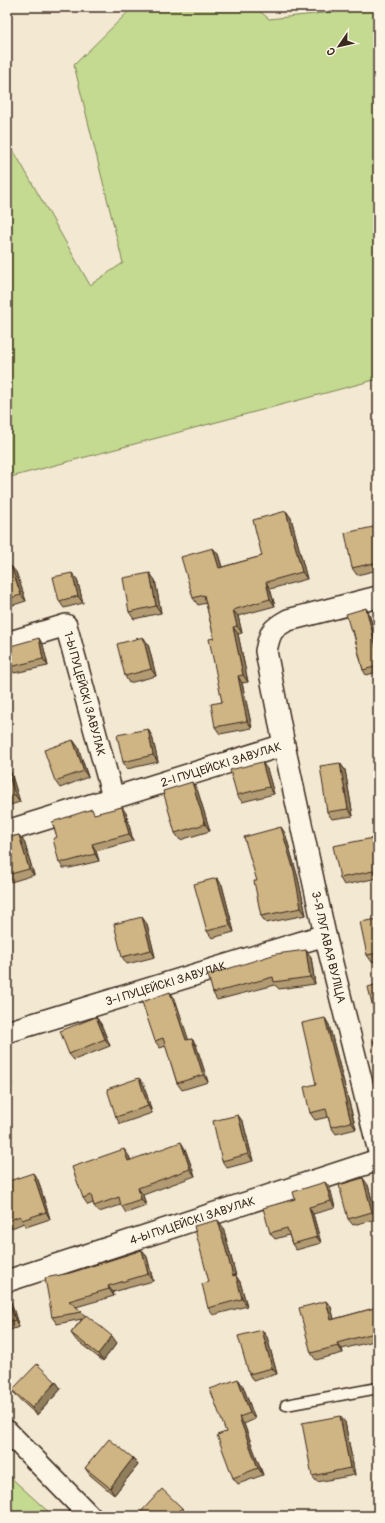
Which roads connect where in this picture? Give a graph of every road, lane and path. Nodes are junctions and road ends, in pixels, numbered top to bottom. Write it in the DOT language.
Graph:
graph roads {
  1 [pos="378,597"];
  2 [pos="7,643"];
  3 [pos="284,745"];
  4 [pos="113,798"];
  5 [pos="7,831"];
  6 [pos="325,935"];
  7 [pos="7,1032"];
  8 [pos="378,1148"];
  9 [pos="378,1160"];
  10 [pos="7,1281"];
  11 [pos="378,1388"];
  12 [pos="286,1405"];
  13 [pos="7,1431"];
  14 [pos="90,1516"];
  1 -- 3 [label="street, 2-І ПУЦЕЙСКІ ЗАВУЛАК"];
  2 -- 4 [label="street, 1-Ы ПУЦЕЙСКІ ЗАВУЛАК"];
  3 -- 4 [label="street, 2-І ПУЦЕЙСКІ ЗАВУЛАК"];
  3 -- 6 [label="street, 3-Я ЛУГАВАЯ ВУЛІЦА"];
  4 -- 5 [label="street, 2-І ПУЦЕЙСКІ ЗАВУЛАК"];
  6 -- 7 [label="street, 3-І ПУЦЕЙСКІ ЗАВУЛАК"];
  6 -- 8 [label="street, 3-Я ЛУГАВАЯ ВУЛІЦА"];
  9 -- 10 [label="street, 4-Ы ПУЦЕЙСКІ ЗАВУЛАК"];
  11 -- 12 [label="lane"];
  13 -- 14 [label="street"];
}
